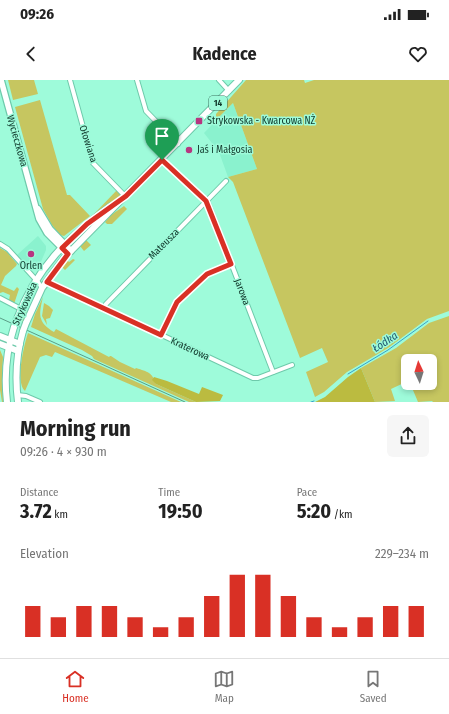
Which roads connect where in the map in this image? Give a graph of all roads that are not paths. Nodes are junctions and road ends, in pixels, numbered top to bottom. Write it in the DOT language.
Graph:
graph roads {
  1 [pos="1,80"];
  2 [pos="70,80"];
  3 [pos="137,80"];
  4 [pos="219,80"];
  5 [pos="240,80"];
  6 [pos="230,91"];
  7 [pos="178,144"];
  8 [pos="162,160"];
  9 [pos="226,181"];
  10 [pos="126,196"];
  11 [pos="206,201"];
  12 [pos="0,244"];
  13 [pos="63,246"];
  14 [pos="70,252"];
  15 [pos="231,264"];
  16 [pos="36,279"];
  17 [pos="47,282"];
  18 [pos="42,288"];
  19 [pos="0,298"];
  20 [pos="104,308"];
  21 [pos="21,309"];
  22 [pos="161,335"];
  23 [pos="0,336"];
  24 [pos="10,340"];
  25 [pos="0,344"];
  26 [pos="20,344"];
  27 [pos="8,347"];
  28 [pos="18,351"];
  29 [pos="292,365"];
  30 [pos="273,372"];
  31 [pos="17,395"];
  32 [pos="7,402"];
  33 [pos="18,402"];
  34 [pos="40,402"];
  1 -- 13 [label="street, Wycieczkowa"];
  2 -- 10 [label="street, Ołowiana"];
  3 -- 7 [label="street"];
  4 -- 6 [label="street"];
  5 -- 6 [label="main road, Strykowska / 14"];
  6 -- 7 [label="main road, Strykowska / 14"];
  7 -- 8 [label="main road, Strykowska / 14"];
  8 -- 10 [label="main road, Strykowska / 14"];
  8 -- 11 [label="street, Jarowa"];
  9 -- 11 [label="street, Mateusza"];
  10 -- 13 [label="main road, Strykowska / 14"];
  10 -- 14 [label="main road, Strykowska / 14"];
  11 -- 15 [label="street, Jarowa"];
  11 -- 20 [label="street, Mateusza"];
  12 -- 16 [label="street"];
  13 -- 14 [label="street, Wycieczkowa"];
  13 -- 16 [label="main road, Strykowska / 14"];
  14 -- 17 [label="main road, Strykowska / 14"];
  15 -- 22 [label="street"];
  15 -- 30 [label="street, Jarowa"];
  16 -- 18 [label="street"];
  16 -- 21 [label="main road, Strykowska / 14"];
  17 -- 18 [label="main road, Strykowska / 14"];
  17 -- 20 [label="street, Kraterowa"];
  18 -- 26 [label="main road, Strykowska / 14, bridge"];
  19 -- 21 [label="street"];
  20 -- 22 [label="street, Kraterowa"];
  21 -- 24 [label="main road, Strykowska / 14, bridge"];
  22 -- 30 [label="street, Kraterowa"];
  23 -- 24 [label="main road"];
  24 -- 26 [label="main road"];
  24 -- 27 [label="main road, Strykowska / 14"];
  25 -- 27 [label="main road"];
  26 -- 28 [label="main road, Strykowska / 14"];
  27 -- 28 [label="main road"];
  27 -- 32 [label="main road, Strykowska / 14"];
  28 -- 31 [label="main road, Strykowska / 14"];
  29 -- 30 [label="street, Kraterowa"];
  31 -- 33 [label="main road, Strykowska / 14"];
  31 -- 34 [label="street"];
}
